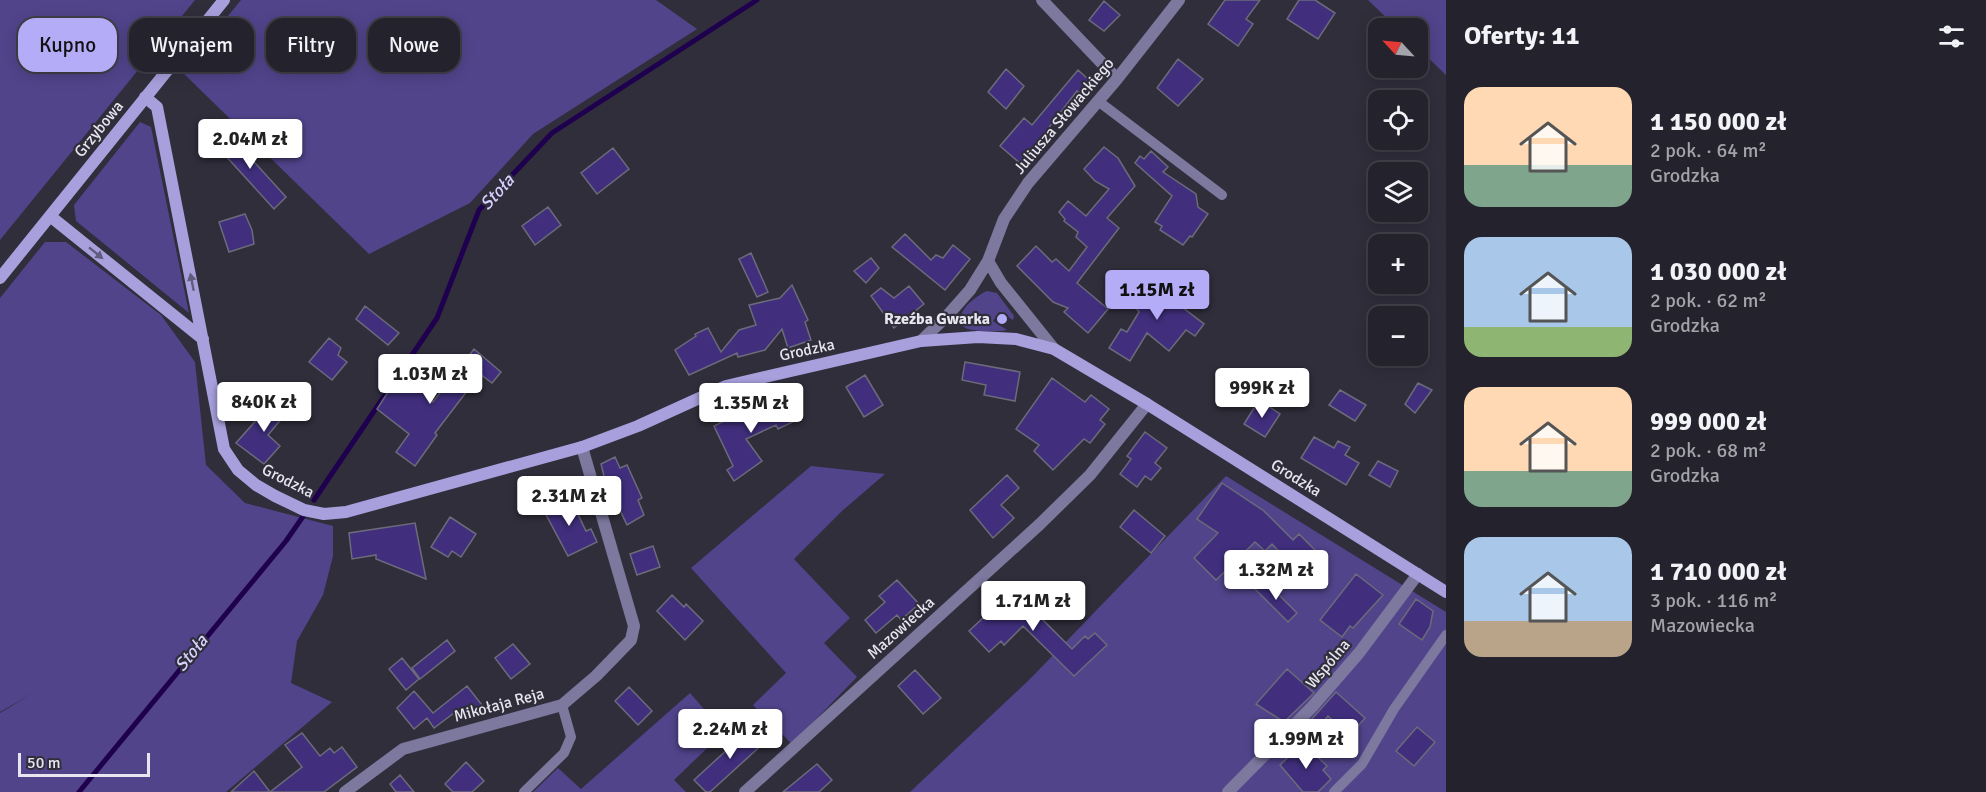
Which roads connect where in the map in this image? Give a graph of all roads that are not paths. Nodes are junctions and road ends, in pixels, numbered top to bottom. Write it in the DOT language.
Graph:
graph roads {
  1 [pos="1042,0"];
  2 [pos="1179,0"];
  3 [pos="220,2"];
  4 [pos="1117,79"];
  5 [pos="145,97"];
  6 [pos="1098,101"];
  7 [pos="1222,195"];
  8 [pos="50,216"];
  9 [pos="988,261"];
  10 [pos="0,278"];
  11 [pos="204,339"];
  12 [pos="921,341"];
  13 [pos="1054,349"];
  14 [pos="1147,404"];
  15 [pos="582,447"];
  16 [pos="1418,574"];
  17 [pos="1446,592"];
  18 [pos="1446,635"];
  19 [pos="562,705"];
  20 [pos="345,792"];
  21 [pos="524,792"];
  22 [pos="745,792"];
  23 [pos="1228,792"];
  24 [pos="1334,792"];
  1 -- 4 [label="street"];
  2 -- 4 [label="street, Juliusza Słowackiego"];
  3 -- 5 [label="street, Grzybowa"];
  4 -- 6 [label="street, Juliusza Słowackiego"];
  5 -- 8 [label="street, Grzybowa"];
  11 -- 5 [label="street, Grodzka, one-way"];
  6 -- 7 [label="lane"];
  6 -- 9 [label="street, Juliusza Słowackiego"];
  8 -- 10 [label="street, Grzybowa"];
  8 -- 11 [label="street, one-way"];
  9 -- 12 [label="street, Juliusza Słowackiego"];
  9 -- 13 [label="street"];
  11 -- 15 [label="street, Grodzka"];
  12 -- 13 [label="street, Grodzka"];
  12 -- 15 [label="street, Grodzka"];
  13 -- 14 [label="street, Grodzka"];
  14 -- 16 [label="street, Grodzka"];
  14 -- 22 [label="street, Mazowiecka"];
  15 -- 19 [label="street, Mikołaja Reja"];
  16 -- 17 [label="street, Grodzka"];
  16 -- 23 [label="street, Wspólna"];
  18 -- 24 [label="lane"];
  19 -- 20 [label="street, Mikołaja Reja"];
  19 -- 21 [label="lane"];
}
